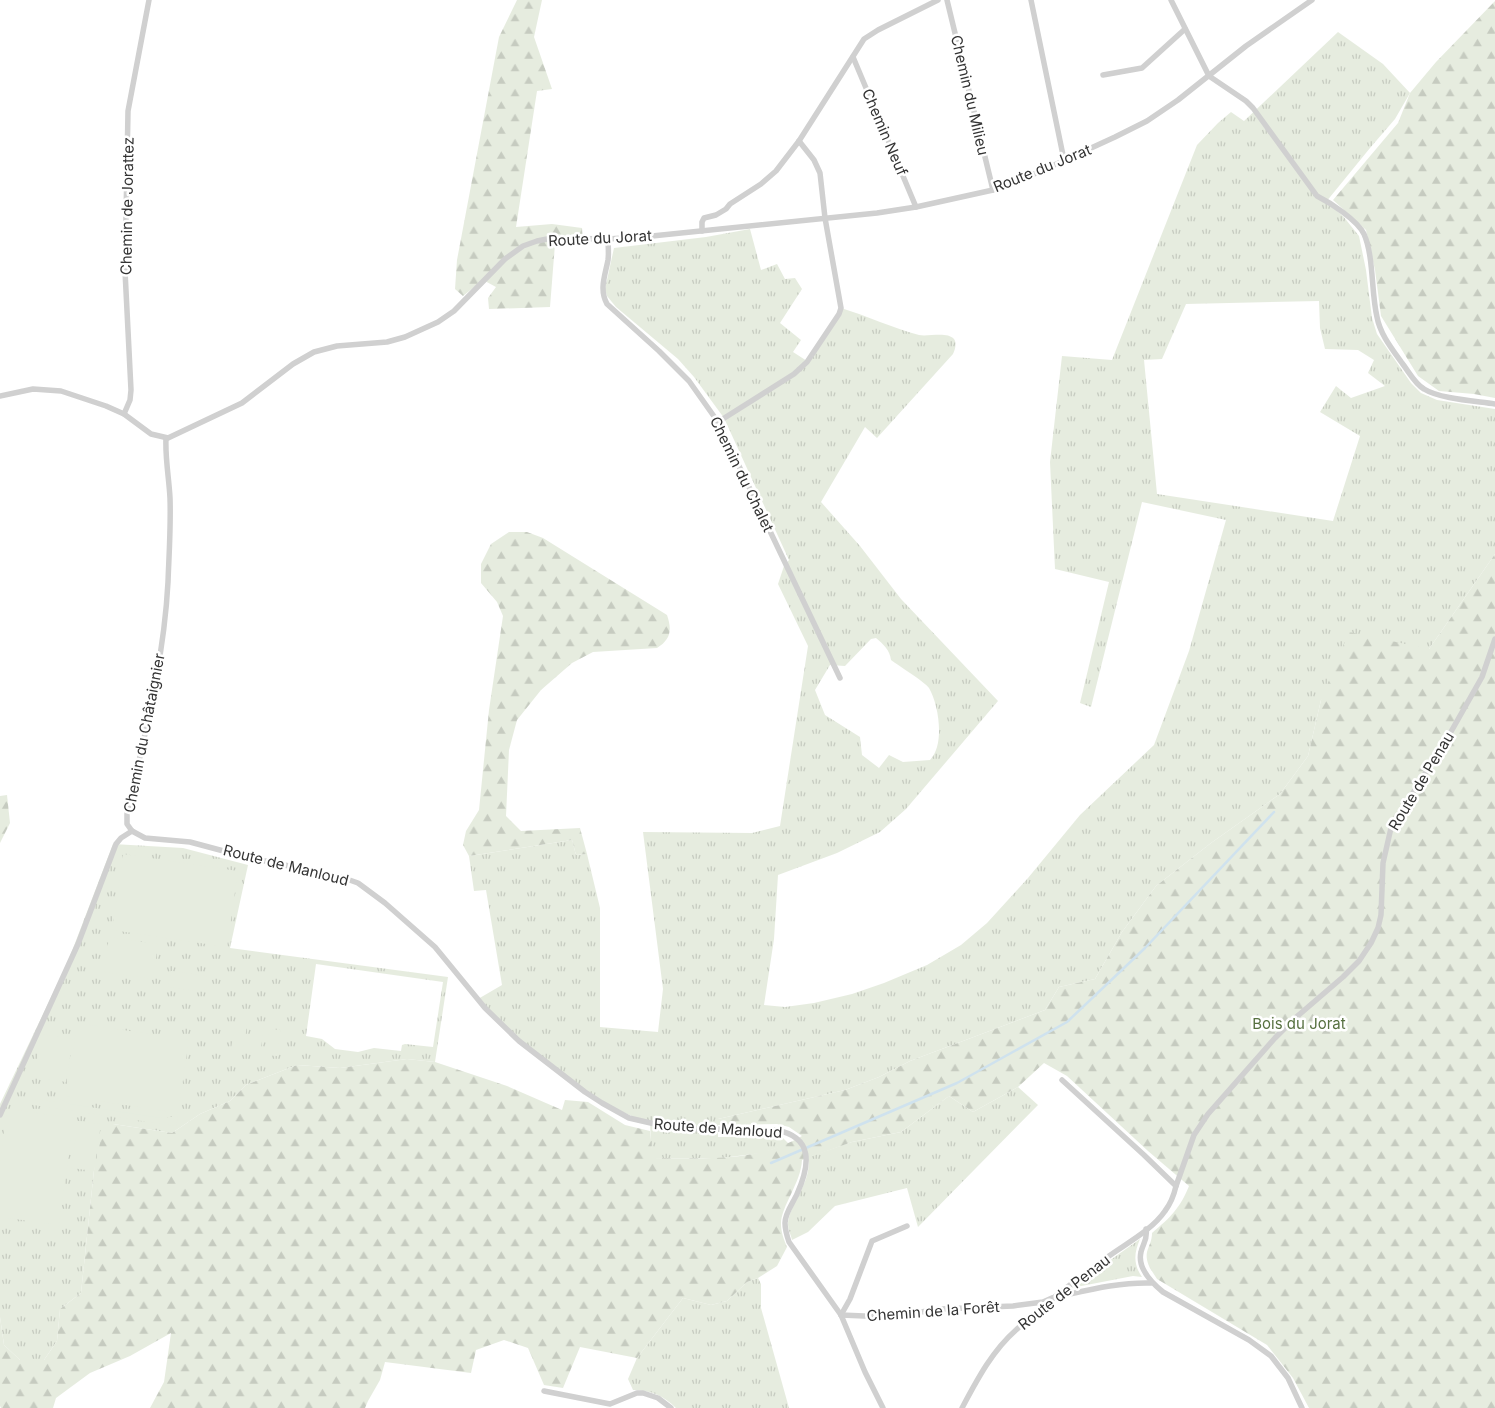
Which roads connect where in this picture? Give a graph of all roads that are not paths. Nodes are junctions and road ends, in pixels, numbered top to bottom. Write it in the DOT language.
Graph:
graph roads {
  1 [pos="149,0"];
  2 [pos="938,0"];
  3 [pos="947,0"];
  4 [pos="1031,0"];
  5 [pos="1171,0"];
  6 [pos="1312,0"];
  7 [pos="1185,29"];
  8 [pos="853,57"];
  9 [pos="1103,75"];
  10 [pos="1209,76"];
  11 [pos="798,141"];
  12 [pos="1064,160"];
  13 [pos="993,190"];
  14 [pos="916,207"];
  15 [pos="825,218"];
  16 [pos="702,231"];
  17 [pos="608,239"];
  18 [pos="0,396"];
  19 [pos="1495,404"];
  20 [pos="124,414"];
  21 [pos="718,422"];
  22 [pos="166,438"];
  23 [pos="1495,639"];
  24 [pos="840,678"];
  25 [pos="132,831"];
  26 [pos="1062,1080"];
  27 [pos="0,1115"];
  28 [pos="1176,1186"];
  29 [pos="907,1226"];
  30 [pos="1146,1229"];
  31 [pos="1151,1283"];
  32 [pos="1052,1298"];
  33 [pos="841,1315"];
  34 [pos="544,1391"];
  35 [pos="671,1408"];
  36 [pos="883,1408"];
  37 [pos="962,1408"];
  38 [pos="1302,1408"];
  1 -- 20 [label="street, Chemin de Jorattez"];
  2 -- 8 [label="street"];
  3 -- 13 [label="street, Chemin du Milieu"];
  4 -- 12 [label="street"];
  5 -- 7 [label="street"];
  6 -- 10 [label="street, Route du Jorat"];
  7 -- 9 [label="street"];
  7 -- 10 [label="street"];
  8 -- 11 [label="street"];
  8 -- 14 [label="street, Chemin Neuf"];
  10 -- 12 [label="street, Route du Jorat"];
  10 -- 19 [label="street"];
  11 -- 15 [label="street"];
  11 -- 16 [label="street"];
  12 -- 13 [label="street, Route du Jorat"];
  13 -- 14 [label="street, Route du Jorat"];
  14 -- 15 [label="street, Route du Jorat"];
  15 -- 16 [label="street, Route du Jorat"];
  15 -- 21 [label="street"];
  16 -- 17 [label="street, Route du Jorat"];
  17 -- 21 [label="street, Chemin du Chalet"];
  17 -- 22 [label="street, Route du Jorat"];
  18 -- 20 [label="street"];
  20 -- 22 [label="street"];
  21 -- 24 [label="street, Chemin du Chalet"];
  22 -- 25 [label="street, Chemin du Châtaignier"];
  23 -- 28 [label="street, Route de Penau"];
  25 -- 27 [label="street, Chemin du Châtaignier"];
  25 -- 33 [label="street, Route de Manloud"];
  26 -- 28 [label="street"];
  28 -- 30 [label="street, Route de Penau"];
  29 -- 33 [label="street, Chemin de la Forêt"];
  30 -- 31 [label="street"];
  30 -- 32 [label="street, Route de Penau"];
  31 -- 32 [label="street, Chemin de la Forêt"];
  31 -- 38 [label="street"];
  32 -- 33 [label="street, Chemin de la Forêt"];
  32 -- 37 [label="street, Route de Penau"];
  33 -- 36 [label="street, Route de Manloud"];
  34 -- 35 [label="street"];
}
